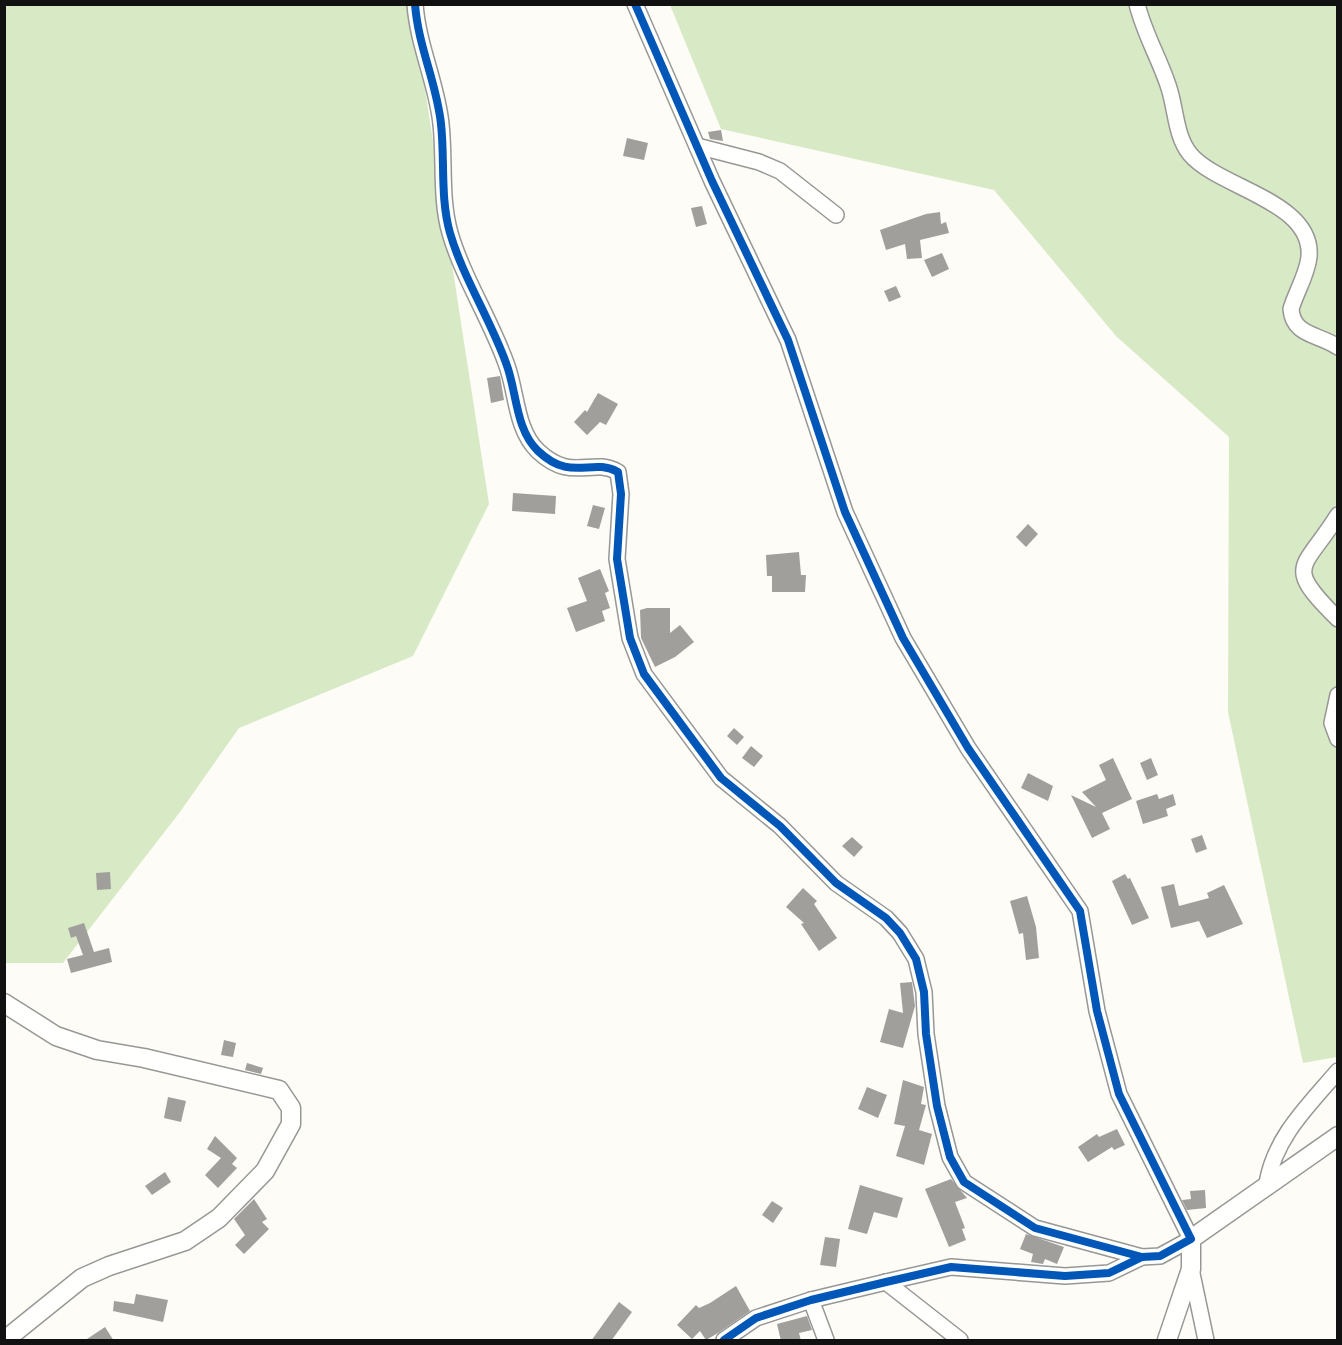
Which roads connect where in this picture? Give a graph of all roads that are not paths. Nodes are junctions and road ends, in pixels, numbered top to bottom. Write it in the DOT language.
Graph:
graph roads {
  1 [pos="415,4"];
  2 [pos="635,4"];
  3 [pos="1137,4"];
  4 [pos="697,146"];
  5 [pos="836,215"];
  6 [pos="1338,347"];
  7 [pos="1338,515"];
  8 [pos="1338,619"];
  9 [pos="1338,695"];
  10 [pos="1338,739"];
  11 [pos="4,1003"];
  12 [pos="1338,1071"];
  13 [pos="1338,1136"];
  14 [pos="1282,1175"];
  15 [pos="1191,1239"];
  16 [pos="1142,1257"];
  17 [pos="1191,1269"];
  18 [pos="886,1282"];
  19 [pos="811,1300"];
  20 [pos="5,1341"];
  21 [pos="724,1341"];
  22 [pos="826,1341"];
  23 [pos="960,1341"];
  24 [pos="1167,1341"];
  25 [pos="1206,1341"];
  1 -- 16 [label="street"];
  2 -- 4 [label="street"];
  3 -- 6 [label="street"];
  4 -- 5 [label="street"];
  4 -- 15 [label="street"];
  7 -- 8 [label="street"];
  9 -- 10 [label="street"];
  11 -- 20 [label="street"];
  12 -- 14 [label="street"];
  13 -- 14 [label="street"];
  14 -- 15 [label="street"];
  15 -- 16 [label="street"];
  15 -- 17 [label="street"];
  16 -- 18 [label="street"];
  17 -- 24 [label="street"];
  17 -- 25 [label="street"];
  18 -- 19 [label="street"];
  18 -- 23 [label="street"];
  19 -- 21 [label="street"];
  19 -- 22 [label="street"];
}
